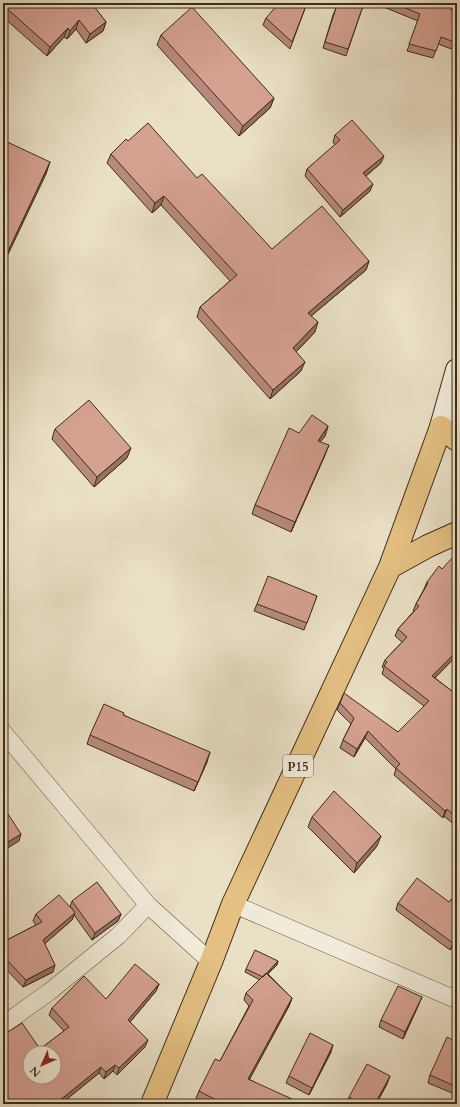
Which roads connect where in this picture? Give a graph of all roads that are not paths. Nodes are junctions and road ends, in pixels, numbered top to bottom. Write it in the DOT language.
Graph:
graph roads {
  1 [pos="457,370"];
  2 [pos="449,434"];
  3 [pos="457,533"];
  4 [pos="390,567"];
  5 [pos="3,732"];
  6 [pos="233,904"];
  7 [pos="148,905"];
  8 [pos="211,962"];
  9 [pos="457,1000"];
  10 [pos="3,1025"];
  11 [pos="152,1104"];
  1 -- 2 [label="street"];
  2 -- 4 [label="main road, P15"];
  3 -- 4 [label="main road"];
  4 -- 6 [label="main road, P15"];
  5 -- 7 [label="street"];
  6 -- 8 [label="main road, P15"];
  6 -- 9 [label="street"];
  7 -- 8 [label="street"];
  7 -- 10 [label="street"];
  8 -- 11 [label="main road, P15"];
}
